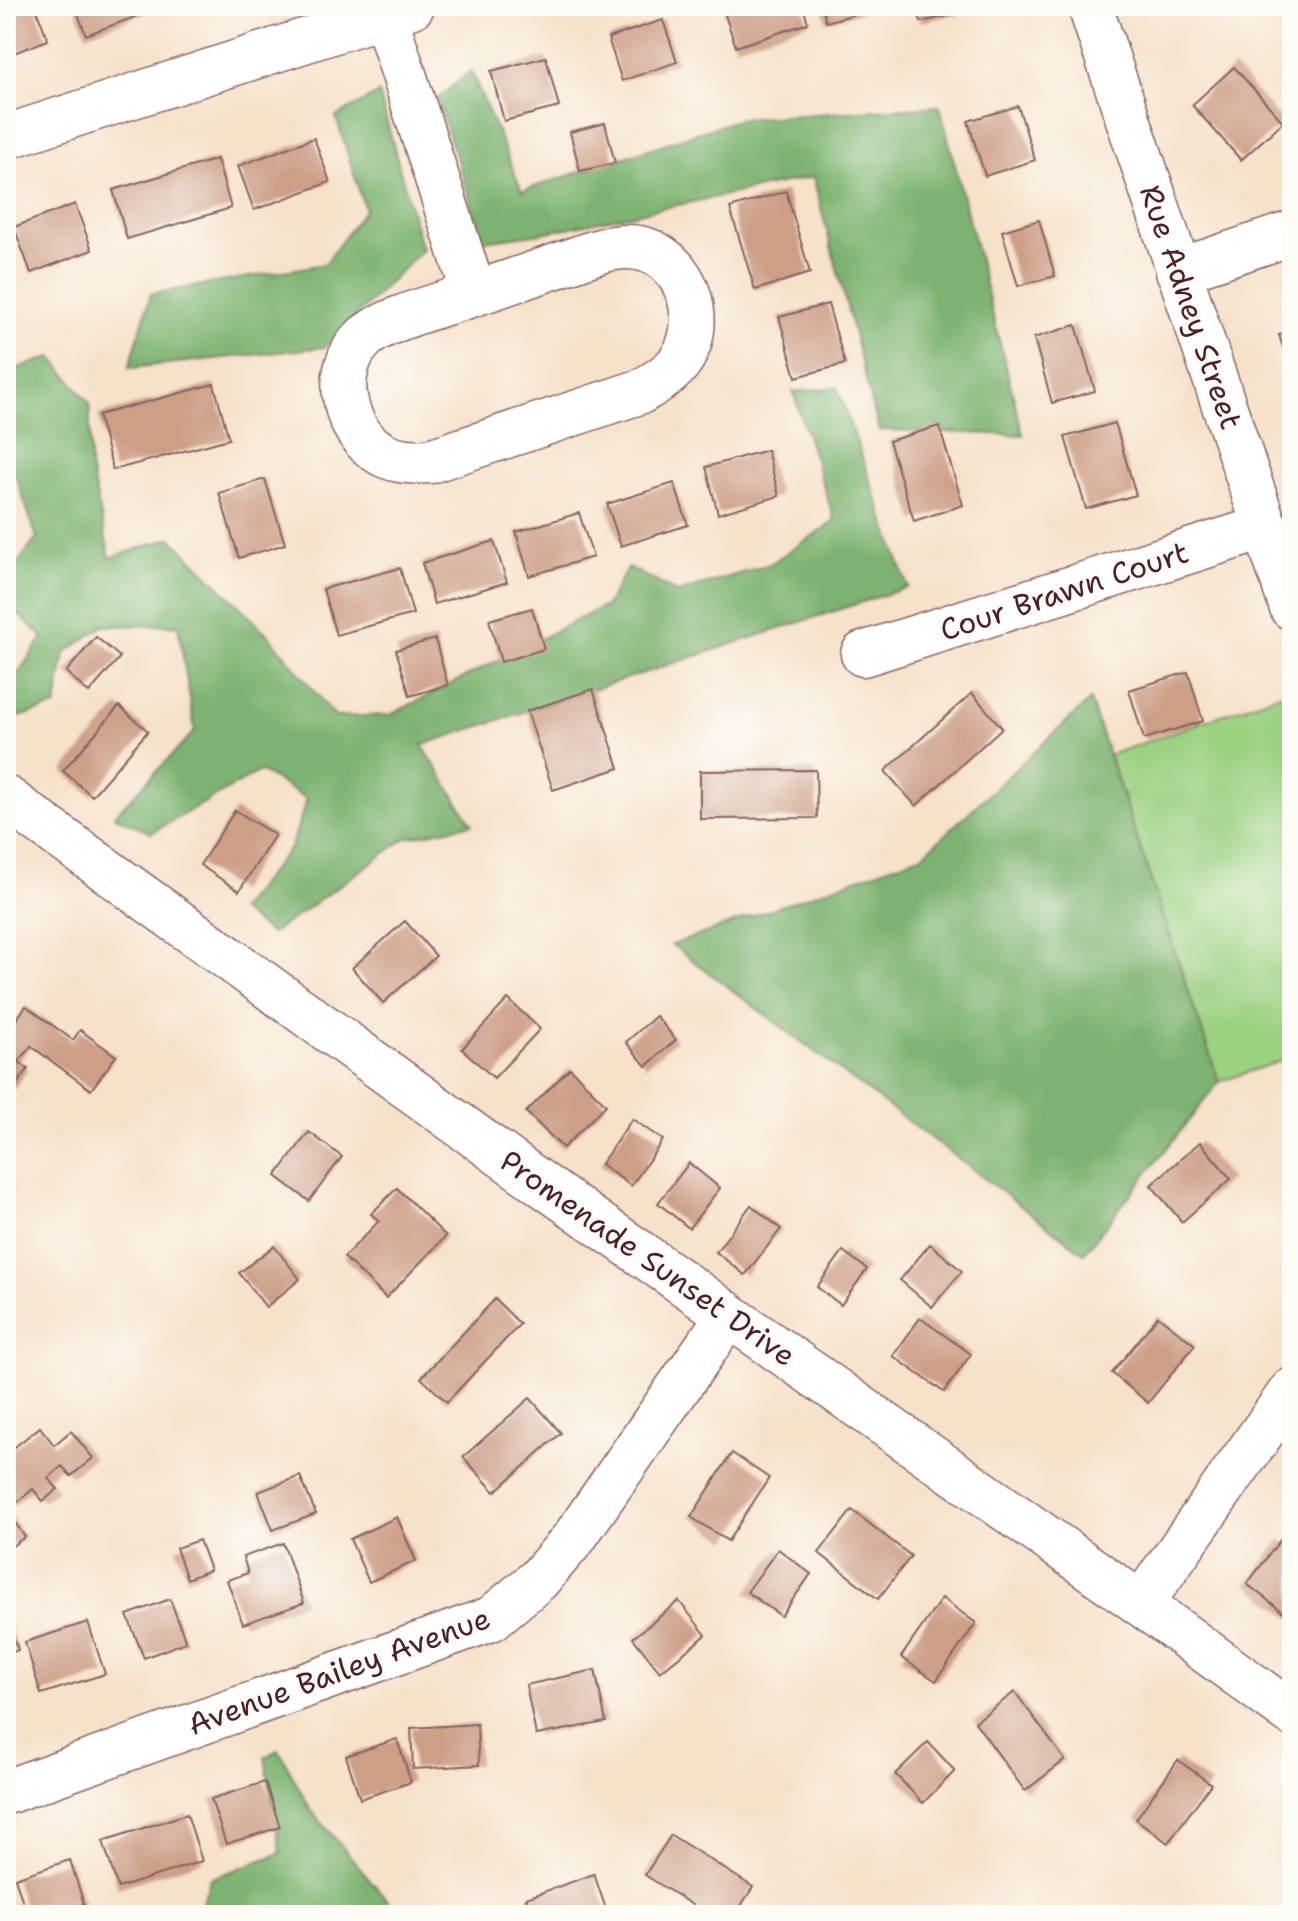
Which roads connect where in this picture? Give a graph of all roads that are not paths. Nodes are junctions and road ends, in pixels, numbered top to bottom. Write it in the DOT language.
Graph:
graph roads {
  1 [pos="1090,6"];
  2 [pos="398,10"];
  3 [pos="6,137"];
  4 [pos="1292,233"];
  5 [pos="1178,271"];
  6 [pos="474,294"];
  7 [pos="1266,527"];
  8 [pos="1292,608"];
  9 [pos="863,654"];
  10 [pos="6,798"];
  11 [pos="728,1316"];
  12 [pos="1292,1390"];
  13 [pos="1141,1604"];
  14 [pos="1292,1714"];
  15 [pos="6,1792"];
  1 -- 5 [label="street, Rue Adney Street"];
  2 -- 3 [label="street"];
  2 -- 6 [label="street"];
  4 -- 5 [label="street"];
  5 -- 7 [label="street, Rue Adney Street"];
  6 -- 6 [label="street"];
  7 -- 8 [label="street, Rue Adney Street"];
  7 -- 9 [label="street, Cour Brawn Court"];
  10 -- 11 [label="street, Promenade Sunset Drive"];
  11 -- 13 [label="street, Promenade Sunset Drive"];
  11 -- 15 [label="street, Avenue Bailey Avenue"];
  12 -- 13 [label="street"];
  13 -- 14 [label="street, Promenade Sunset Drive"];
}
